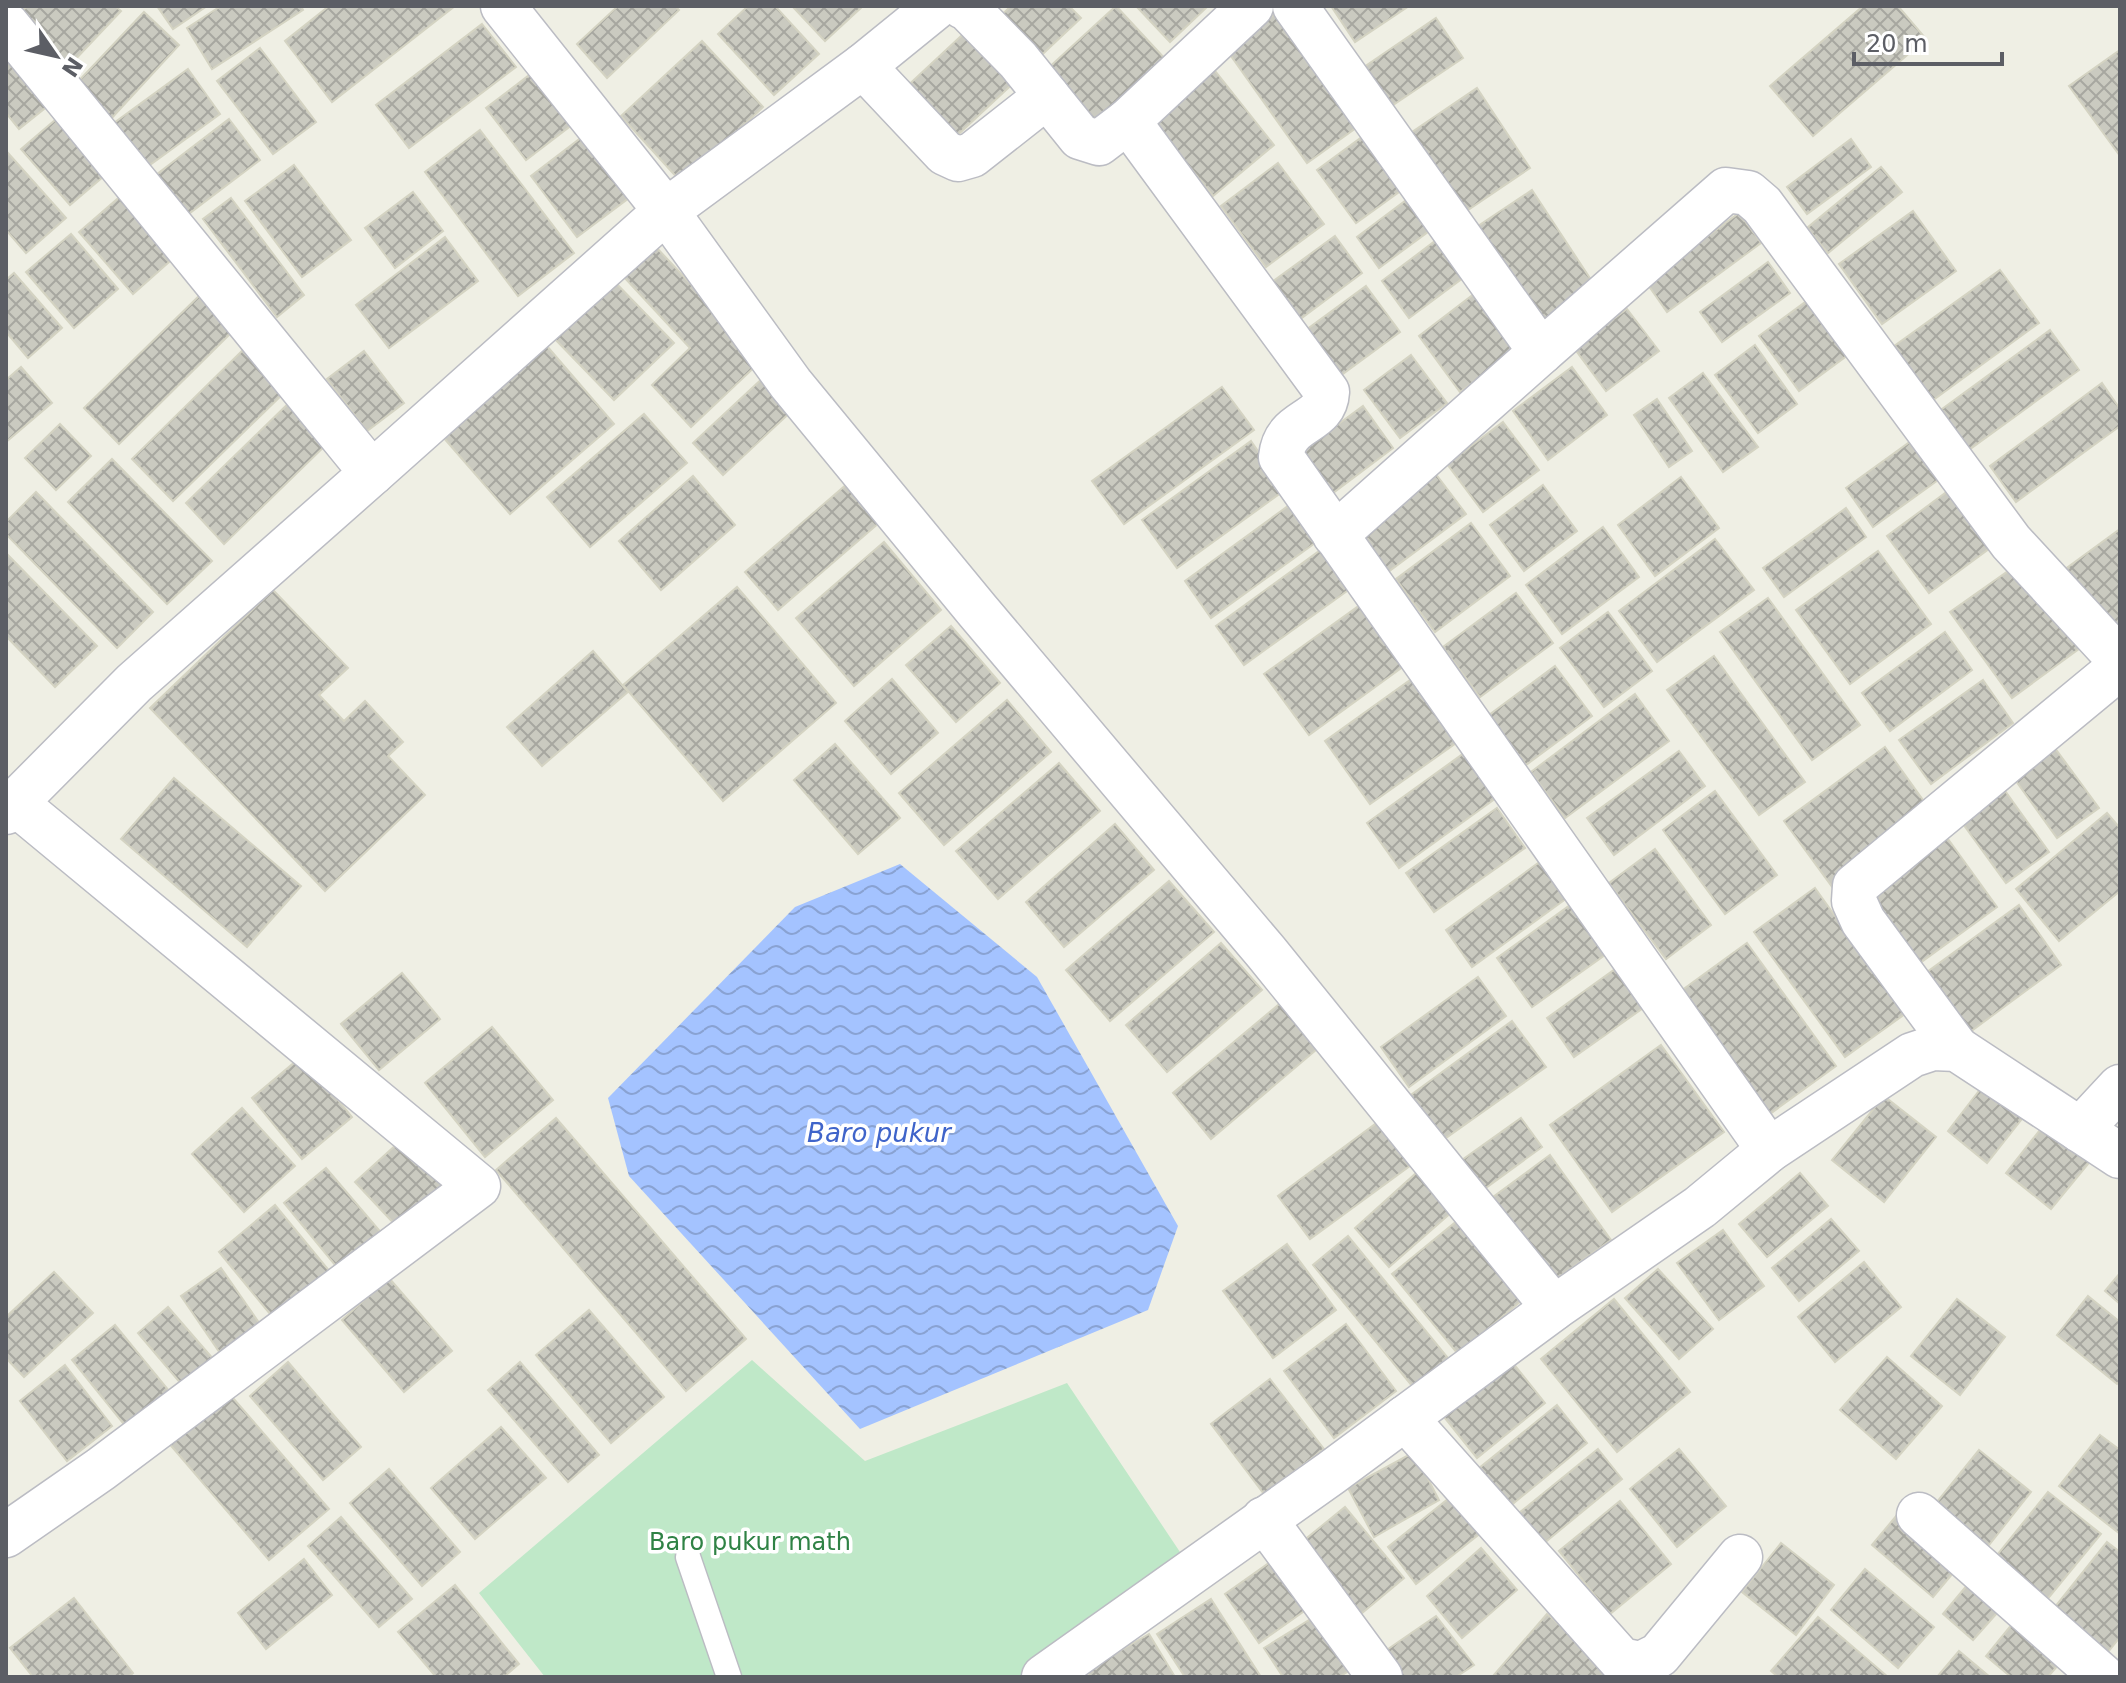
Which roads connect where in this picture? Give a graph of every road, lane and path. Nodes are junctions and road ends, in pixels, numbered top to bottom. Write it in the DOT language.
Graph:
graph roads {
  1 [pos="503,6"];
  2 [pos="937,6"];
  3 [pos="962,6"];
  4 [pos="1251,6"];
  5 [pos="1295,6"];
  6 [pos="6,24"];
  7 [pos="863,66"];
  8 [pos="1047,96"];
  9 [pos="1128,121"];
  10 [pos="666,211"];
  11 [pos="1541,352"];
  12 [pos="372,473"];
  13 [pos="1335,535"];
  14 [pos="2120,660"];
  15 [pos="2120,667"];
  16 [pos="11,807"];
  17 [pos="1957,1049"];
  18 [pos="2120,1087"];
  19 [pos="2080,1130"];
  20 [pos="1769,1150"];
  21 [pos="2120,1156"];
  22 [pos="1554,1308"];
  23 [pos="1405,1418"];
  24 [pos="1919,1515"];
  25 [pos="1264,1519"];
  26 [pos="11,1520"];
  27 [pos="688,1557"];
  28 [pos="1740,1557"];
  29 [pos="1057,1673"];
  30 [pos="729,1677"];
  31 [pos="1380,1677"];
  32 [pos="2103,1677"];
  1 -- 10 [label="street"];
  2 -- 7 [label="street"];
  3 -- 8 [label="street"];
  4 -- 9 [label="street"];
  5 -- 11 [label="street"];
  6 -- 12 [label="street"];
  7 -- 8 [label="street"];
  7 -- 10 [label="street"];
  8 -- 9 [label="street"];
  9 -- 13 [label="street"];
  10 -- 12 [label="street"];
  10 -- 22 [label="street"];
  11 -- 13 [label="street"];
  11 -- 14 [label="street"];
  12 -- 16 [label="street"];
  13 -- 20 [label="street"];
  15 -- 17 [label="street"];
  16 -- 26 [label="street"];
  17 -- 19 [label="street"];
  17 -- 20 [label="street"];
  18 -- 19 [label="street"];
  19 -- 21 [label="street"];
  20 -- 22 [label="street"];
  22 -- 23 [label="street"];
  23 -- 25 [label="street"];
  23 -- 28 [label="street"];
  24 -- 32 [label="street"];
  25 -- 29 [label="street"];
  25 -- 31 [label="street"];
  27 -- 30 [label="lane"];
}
